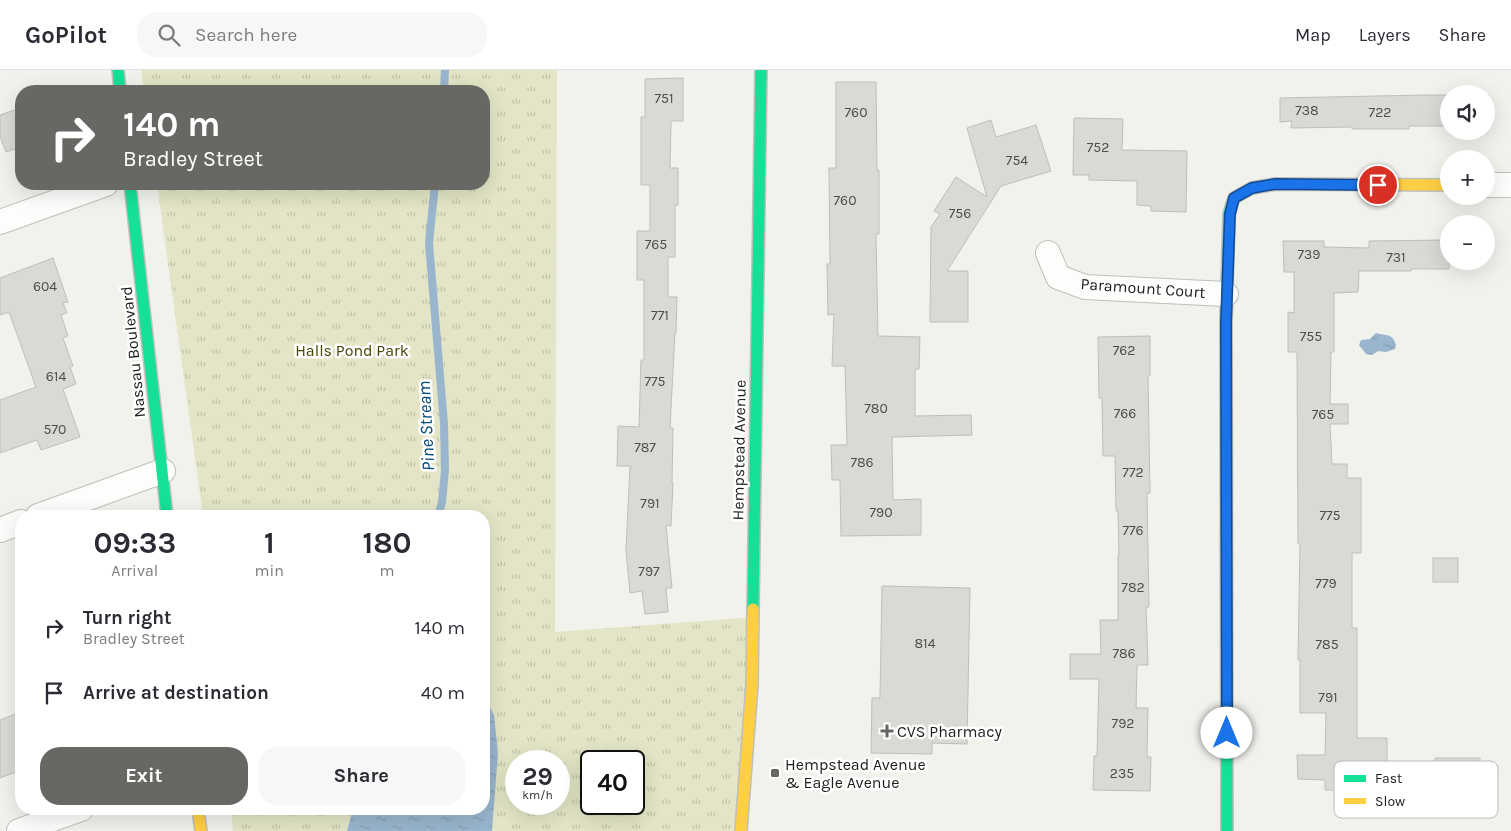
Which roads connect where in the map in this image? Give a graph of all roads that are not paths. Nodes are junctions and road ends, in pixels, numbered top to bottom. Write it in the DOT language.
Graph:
graph roads {
  1 [pos="118,70"];
  2 [pos="761,70"];
  3 [pos="119,85"];
  4 [pos="1440,185"];
  5 [pos="1495,185"];
  6 [pos="1511,185"];
  7 [pos="89,190"];
  8 [pos="131,190"];
  9 [pos="0,222"];
  10 [pos="1048,253"];
  11 [pos="1226,294"];
  12 [pos="163,471"];
  13 [pos="55,510"];
  14 [pos="166,510"];
  15 [pos="15,524"];
  16 [pos="0,530"];
  17 [pos="64,815"];
  18 [pos="199,815"];
  19 [pos="19,831"];
  20 [pos="200,831"];
  21 [pos="741,831"];
  22 [pos="1227,831"];
  1 -- 3 [label="main road"];
  2 -- 21 [label="main road, Hempstead Avenue"];
  4 -- 11 [label="main road"];
  5 -- 6 [label="street"];
  7 -- 9 [label="street"];
  8 -- 12 [label="main road, Nassau Boulevard"];
  10 -- 11 [label="street, Paramount Court"];
  11 -- 22 [label="main road"];
  12 -- 13 [label="street"];
  12 -- 14 [label="main road, Nassau Boulevard"];
  15 -- 16 [label="street"];
  17 -- 19 [label="street"];
  18 -- 20 [label="main road"];
}
